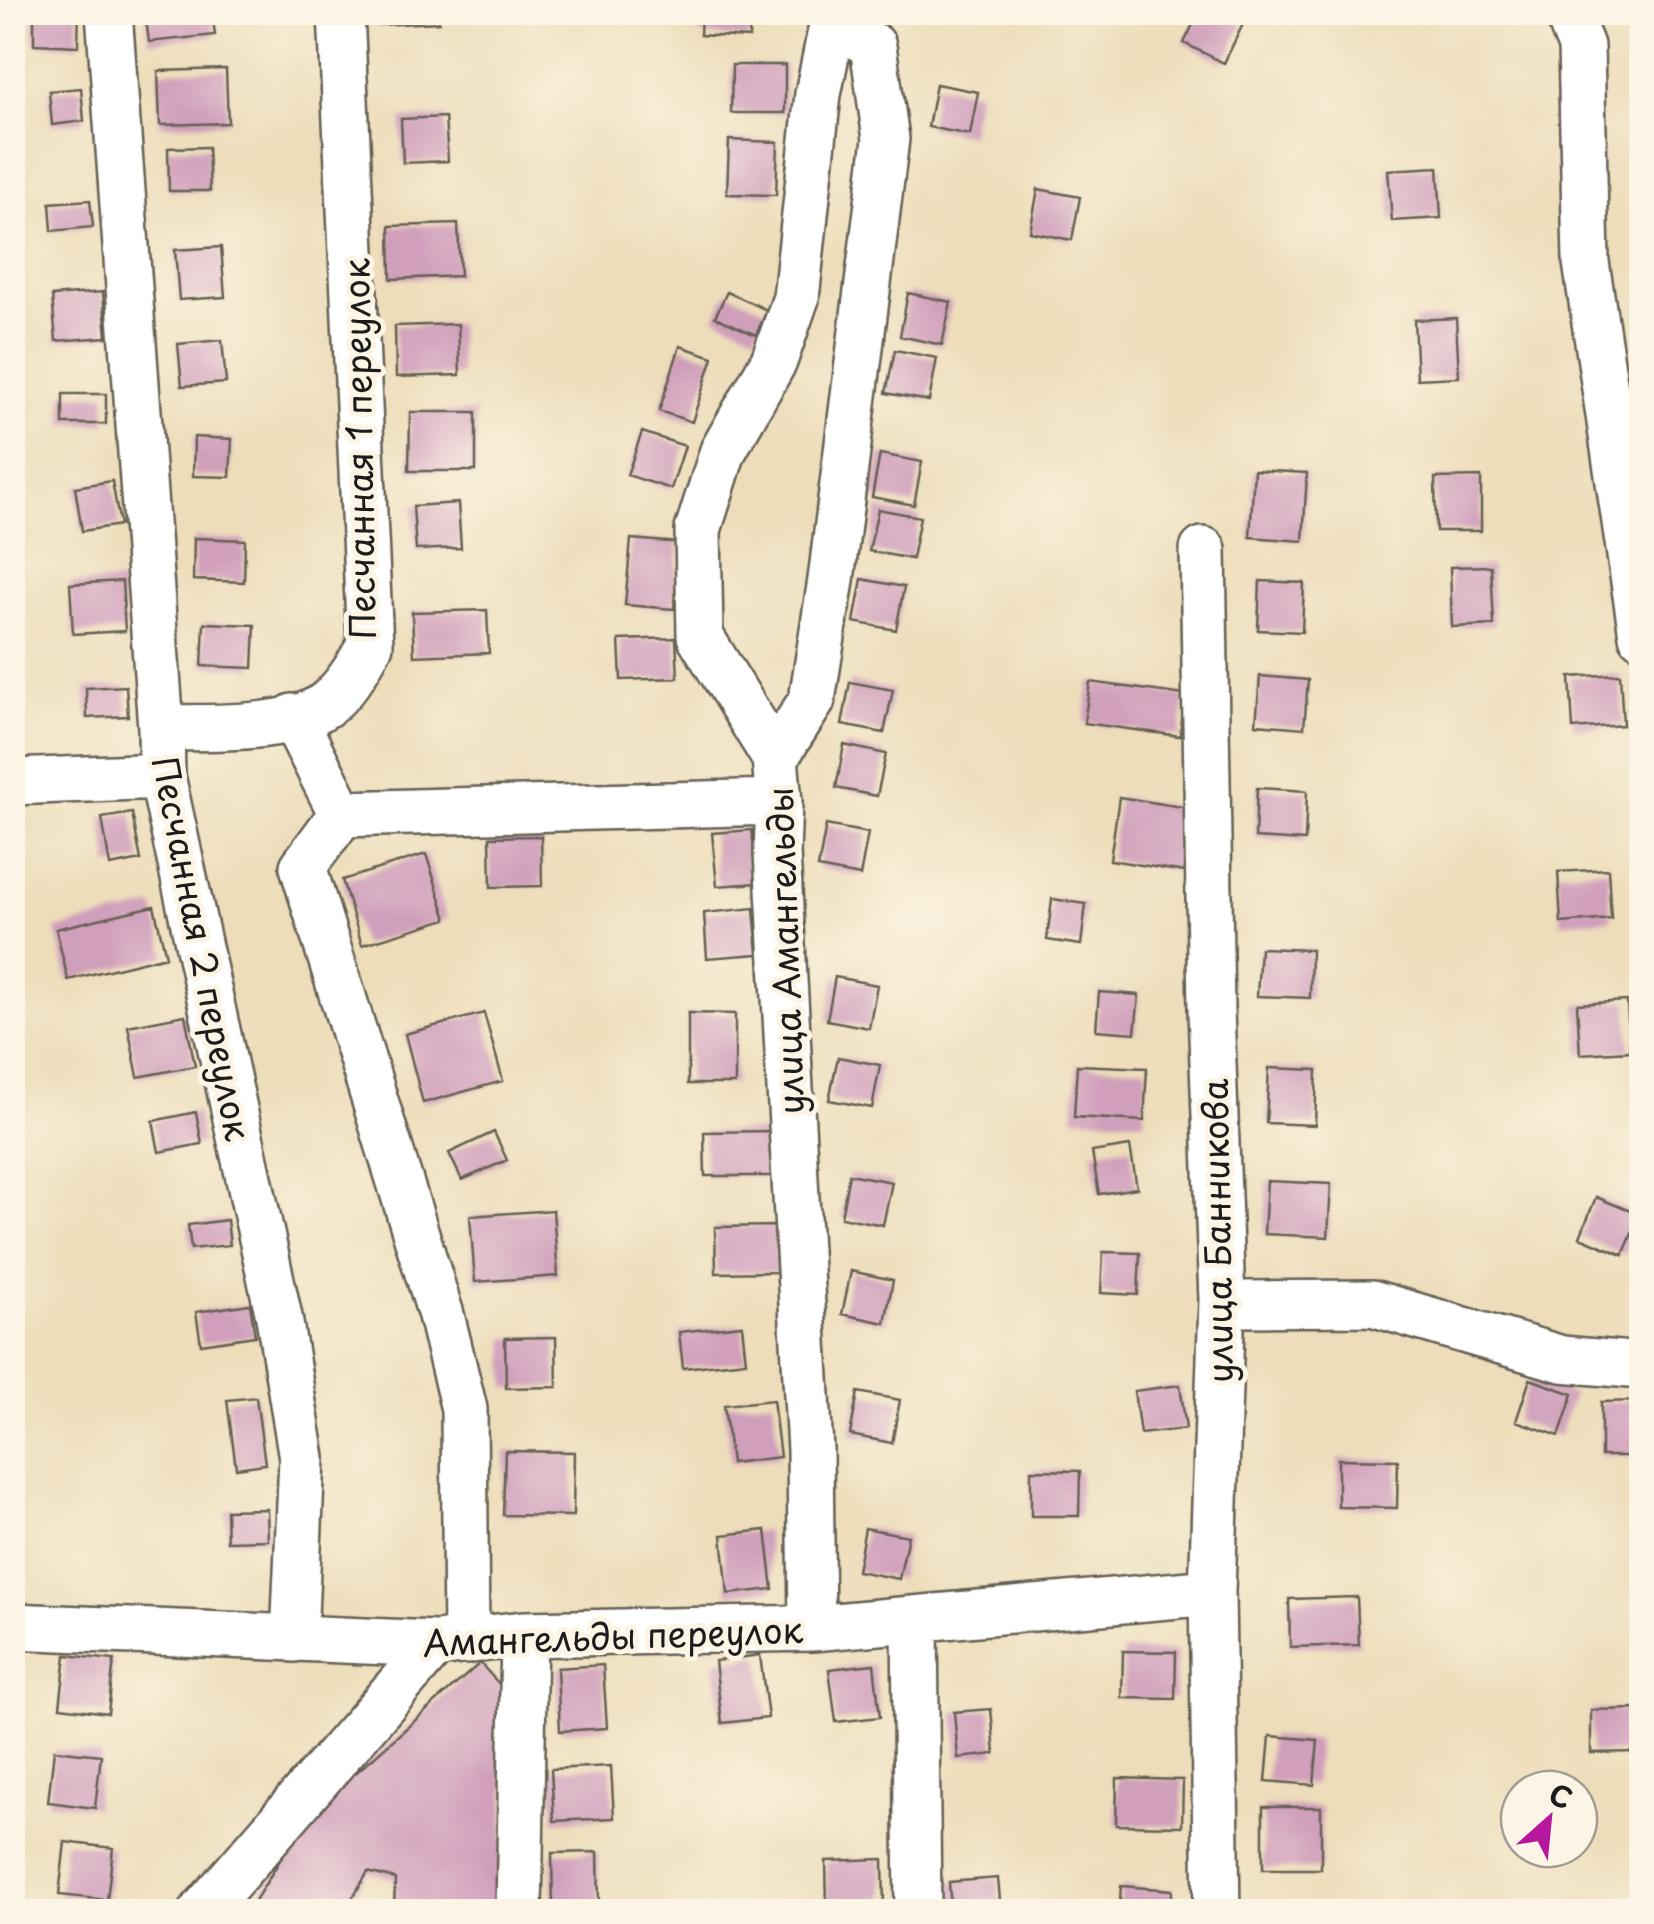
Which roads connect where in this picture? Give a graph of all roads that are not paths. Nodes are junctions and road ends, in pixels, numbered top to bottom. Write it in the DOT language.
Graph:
graph roads {
  1 [pos="109,12"];
  2 [pos="342,12"];
  3 [pos="1567,12"];
  4 [pos="832,17"];
  5 [pos="1203,550"];
  6 [pos="1642,635"];
  7 [pos="294,717"];
  8 [pos="161,728"];
  9 [pos="776,758"];
  10 [pos="162,776"];
  11 [pos="12,782"];
  12 [pos="779,802"];
  13 [pos="342,814"];
  14 [pos="1238,1304"];
  15 [pos="1642,1366"];
  16 [pos="1212,1592"];
  17 [pos="915,1619"];
  18 [pos="12,1626"];
  19 [pos="812,1628"];
  20 [pos="524,1634"];
  21 [pos="294,1639"];
  22 [pos="450,1642"];
  23 [pos="202,1912"];
  24 [pos="519,1912"];
  25 [pos="918,1912"];
  26 [pos="1217,1912"];
  1 -- 8 [label="street, Песчанная 2 переулок"];
  2 -- 7 [label="street, Песчанная 1 переулок"];
  3 -- 6 [label="street"];
  4 -- 9 [label="street, улица Амангельды"];
  4 -- 9 [label="street"];
  5 -- 16 [label="street, улица Банникова"];
  7 -- 8 [label="street, Песчанная 1 переулок"];
  7 -- 13 [label="street"];
  8 -- 10 [label="street, Песчанная 2 переулок"];
  9 -- 12 [label="street, улица Амангельды"];
  10 -- 11 [label="street"];
  10 -- 21 [label="street, Песчанная 2 переулок"];
  12 -- 13 [label="street"];
  12 -- 19 [label="street, улица Амангельды"];
  13 -- 22 [label="street"];
  14 -- 15 [label="street"];
  16 -- 17 [label="street, Амангельды переулок"];
  16 -- 26 [label="street, улица Банникова"];
  17 -- 19 [label="street, Амангельды переулок"];
  17 -- 25 [label="street"];
  18 -- 21 [label="street, Амангельды переулок"];
  19 -- 20 [label="street, Амангельды переулок"];
  20 -- 22 [label="street, Амангельды переулок"];
  20 -- 24 [label="street"];
  21 -- 22 [label="street, Амангельды переулок"];
  22 -- 23 [label="street"];
}
